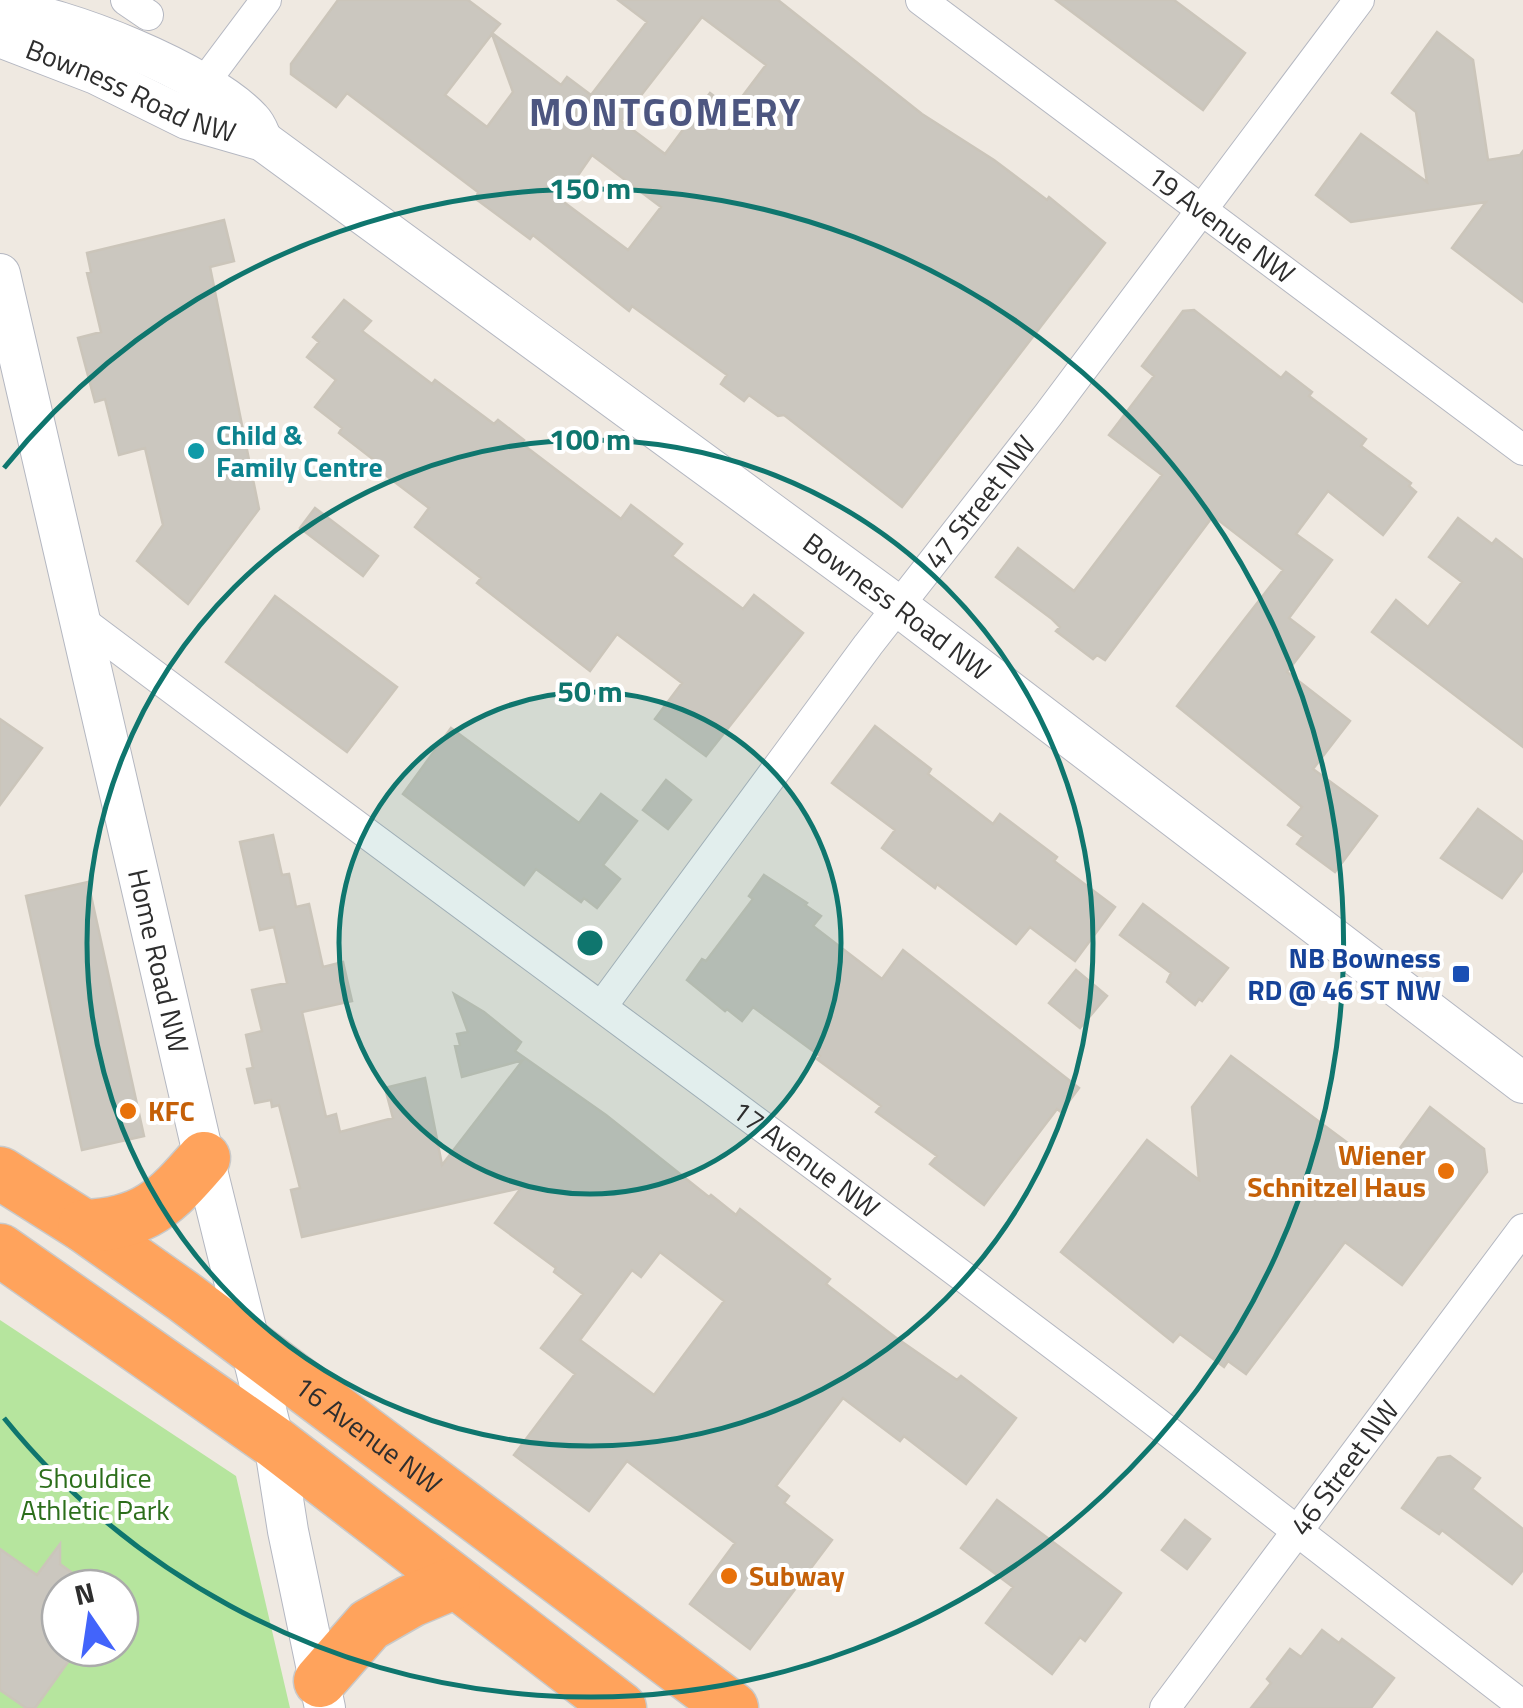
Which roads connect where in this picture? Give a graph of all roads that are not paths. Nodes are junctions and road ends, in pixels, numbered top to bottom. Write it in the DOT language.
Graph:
graph roads {
  1 [pos="266,0"];
  2 [pos="921,0"];
  3 [pos="1360,0"];
  4 [pos="0,8"];
  5 [pos="0,37"];
  6 [pos="204,84"];
  7 [pos="263,141"];
  8 [pos="1202,209"];
  9 [pos="0,274"];
  10 [pos="1523,450"];
  11 [pos="898,606"];
  12 [pos="82,621"];
  13 [pos="602,1006"];
  14 [pos="1523,1083"];
  15 [pos="204,1158"];
  16 [pos="0,1173"];
  17 [pos="84,1226"];
  18 [pos="1523,1230"];
  19 [pos="0,1250"];
  20 [pos="250,1346"];
  21 [pos="274,1442"];
  22 [pos="1298,1532"];
  23 [pos="454,1583"];
  24 [pos="323,1694"];
  25 [pos="1523,1706"];
  26 [pos="620,1708"];
  27 [pos="732,1708"];
  28 [pos="1165,1708"];
  1 -- 6 [label="street"];
  2 -- 8 [label="street, 19 Avenue NW"];
  3 -- 8 [label="street, 47 Street NW"];
  4 -- 6 [label="street, Bowness Road NW"];
  5 -- 7 [label="street, Bowness Road NW"];
  6 -- 7 [label="street, Bowness Road NW"];
  7 -- 11 [label="street, Bowness Road NW"];
  8 -- 10 [label="street, 19 Avenue NW"];
  8 -- 11 [label="street, 47 Street NW"];
  9 -- 12 [label="street, Home Road NW"];
  11 -- 13 [label="street, 47 Street NW"];
  11 -- 14 [label="street, Bowness Road NW"];
  12 -- 13 [label="street, 17 Avenue NW"];
  12 -- 15 [label="street, Home Road NW"];
  13 -- 22 [label="street, 17 Avenue NW"];
  15 -- 17 [label="highway"];
  15 -- 20 [label="street, Home Road NW"];
  16 -- 17 [label="highway, 16 Avenue NW"];
  17 -- 20 [label="highway, 16 Avenue NW"];
  18 -- 22 [label="street, 46 Street NW"];
  19 -- 21 [label="highway"];
  20 -- 21 [label="street, Home Road NW"];
  20 -- 27 [label="highway, 16 Avenue NW"];
  21 -- 23 [label="highway"];
  21 -- 24 [label="street, Home Road NW"];
  22 -- 25 [label="street, 17 Avenue NW"];
  22 -- 28 [label="street, 46 Street NW"];
  23 -- 24 [label="highway"];
  23 -- 26 [label="highway"];
}
